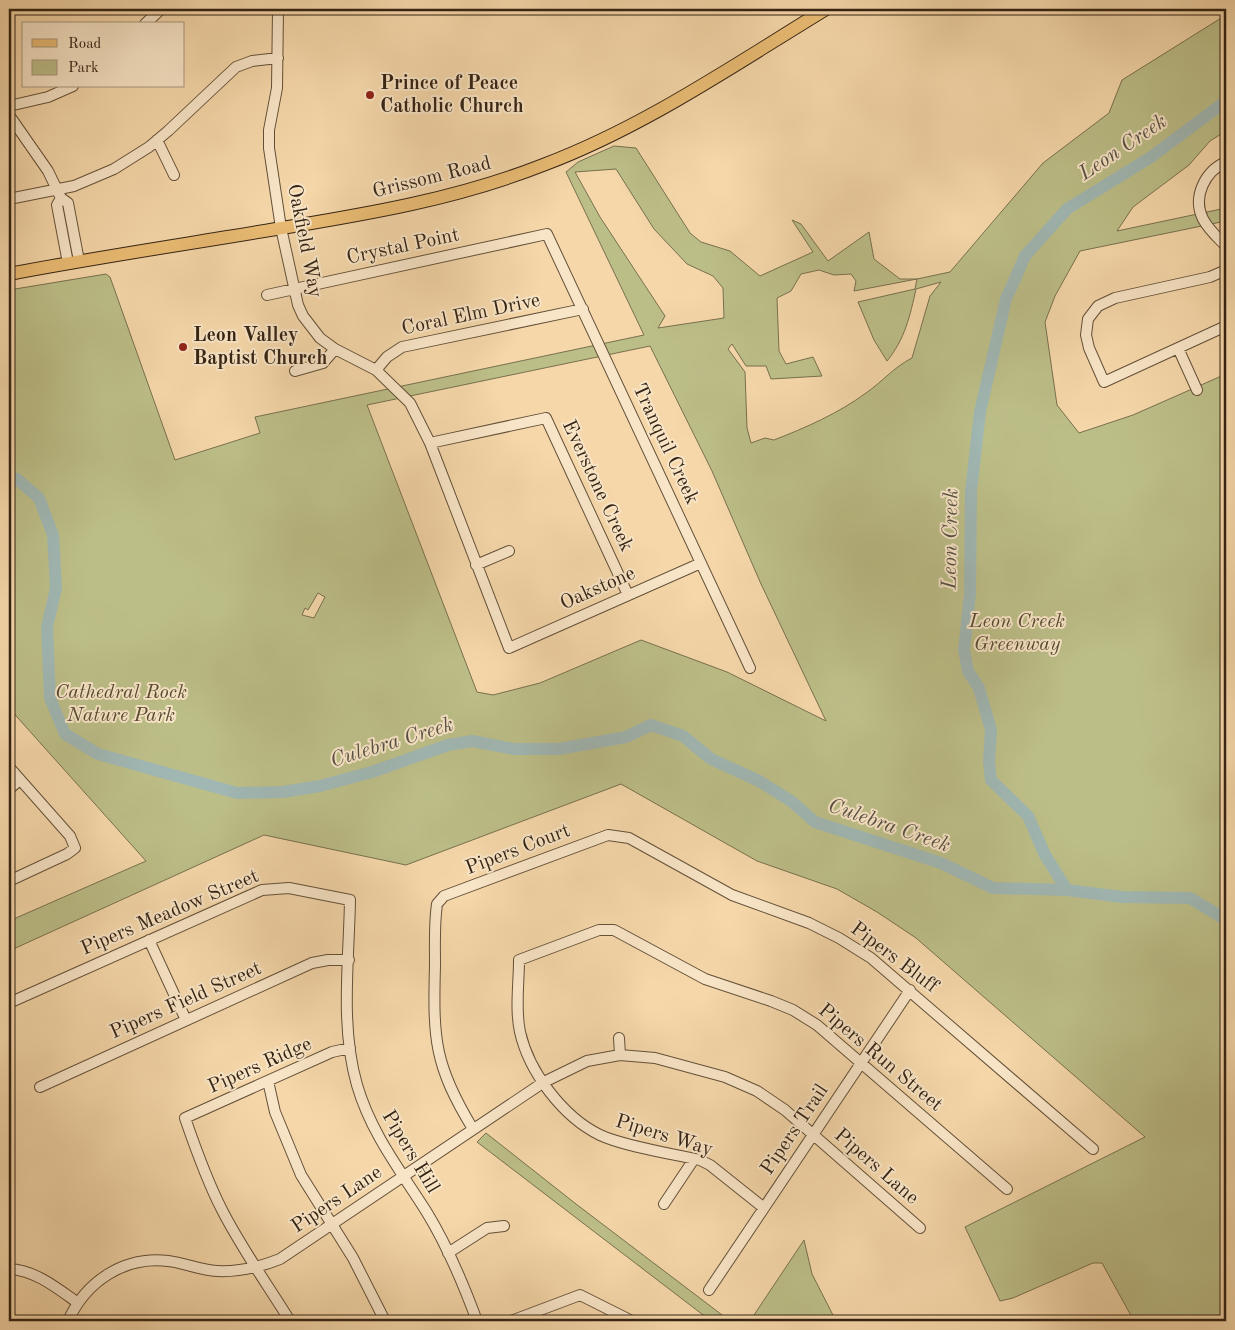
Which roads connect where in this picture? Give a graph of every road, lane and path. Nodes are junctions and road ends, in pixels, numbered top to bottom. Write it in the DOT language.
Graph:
graph roads {
  1 [pos="161,9"];
  2 [pos="278,9"];
  3 [pos="826,9"];
  4 [pos="148,22"];
  5 [pos="278,58"];
  6 [pos="68,88"];
  7 [pos="9,106"];
  8 [pos="9,115"];
  9 [pos="157,140"];
  10 [pos="1226,162"];
  11 [pos="174,175"];
  12 [pos="59,194"];
  13 [pos="9,199"];
  14 [pos="281,228"];
  15 [pos="547,234"];
  16 [pos="1226,246"];
  17 [pos="74,262"];
  18 [pos="1226,270"];
  19 [pos="9,274"];
  20 [pos="293,289"];
  21 [pos="267,295"];
  22 [pos="583,309"];
  23 [pos="1226,326"];
  24 [pos="1178,348"];
  25 [pos="335,349"];
  26 [pos="376,370"];
  27 [pos="295,371"];
  28 [pos="1197,390"];
  29 [pos="430,443"];
  30 [pos="509,551"];
  31 [pos="701,563"];
  32 [pos="476,564"];
  33 [pos="628,595"];
  34 [pos="510,648"];
  35 [pos="750,668"];
  36 [pos="9,768"];
  37 [pos="20,780"];
  38 [pos="9,789"];
  39 [pos="614,835"];
  40 [pos="9,880"];
  41 [pos="350,900"];
  42 [pos="607,930"];
  43 [pos="149,940"];
  44 [pos="349,960"];
  45 [pos="910,990"];
  46 [pos="9,1003"];
  47 [pos="186,1020"];
  48 [pos="619,1038"];
  49 [pos="350,1048"];
  50 [pos="620,1055"];
  51 [pos="862,1062"];
  52 [pos="268,1081"];
  53 [pos="544,1082"];
  54 [pos="40,1087"];
  55 [pos="473,1129"];
  56 [pos="600,1135"];
  57 [pos="813,1136"];
  58 [pos="596,1145"];
  59 [pos="1093,1149"];
  60 [pos="694,1159"];
  61 [pos="402,1177"];
  62 [pos="1007,1188"];
  63 [pos="664,1204"];
  64 [pos="764,1208"];
  65 [pos="331,1226"];
  66 [pos="504,1226"];
  67 [pos="920,1228"];
  68 [pos="448,1253"];
  69 [pos="256,1267"];
  70 [pos="9,1269"];
  71 [pos="709,1290"];
  72 [pos="78,1303"];
  73 [pos="68,1321"];
  74 [pos="290,1321"];
  75 [pos="384,1321"];
  76 [pos="476,1321"];
  77 [pos="511,1321"];
  78 [pos="632,1321"];
  1 -- 4 [label="street"];
  2 -- 5 [label="street, Oakfield Way"];
  3 -- 14 [label="main road, Grissom Road"];
  5 -- 9 [label="street"];
  5 -- 14 [label="street, Oakfield Way"];
  6 -- 7 [label="street"];
  8 -- 12 [label="street"];
  9 -- 11 [label="street"];
  9 -- 12 [label="street"];
  10 -- 16 [label="street"];
  12 -- 13 [label="street"];
  12 -- 17 [label="street"];
  14 -- 17 [label="main road, Grissom Road"];
  14 -- 20 [label="street, Oakfield Way"];
  15 -- 20 [label="street, Crystal Point"];
  15 -- 22 [label="street, Tranquil Creek"];
  17 -- 19 [label="main road, Grissom Road"];
  18 -- 24 [label="street"];
  20 -- 21 [label="street, Crystal Point"];
  20 -- 25 [label="street, Oakfield Way"];
  22 -- 26 [label="street, Coral Elm Drive"];
  22 -- 31 [label="street, Tranquil Creek"];
  23 -- 24 [label="street"];
  24 -- 28 [label="street"];
  25 -- 26 [label="street, Oakfield Way"];
  25 -- 27 [label="street"];
  26 -- 29 [label="street, Oakfield Way"];
  29 -- 32 [label="street, Oakfield Way"];
  29 -- 33 [label="street, Everstone Creek"];
  30 -- 32 [label="street"];
  31 -- 33 [label="street, Oakstone"];
  31 -- 35 [label="street, Tranquil Creek"];
  32 -- 34 [label="street, Oakfield Way"];
  33 -- 34 [label="street, Oakstone"];
  36 -- 37 [label="street"];
  37 -- 38 [label="street"];
  37 -- 40 [label="street"];
  39 -- 45 [label="street, Pipers Bluff"];
  39 -- 55 [label="street, Pipers Court"];
  41 -- 43 [label="street, Pipers Meadow Street"];
  41 -- 44 [label="street, Pipers Hill"];
  42 -- 51 [label="street, Pipers Run Street"];
  42 -- 53 [label="street, Pipers Way"];
  43 -- 46 [label="street, Pipers Meadow Street"];
  43 -- 47 [label="street"];
  44 -- 47 [label="street, Pipers Field Street"];
  44 -- 49 [label="street, Pipers Hill"];
  45 -- 51 [label="street, Pipers Trail"];
  45 -- 59 [label="street, Pipers Bluff"];
  47 -- 54 [label="street, Pipers Field Street"];
  48 -- 50 [label="street"];
  49 -- 52 [label="street, Pipers Ridge"];
  49 -- 61 [label="street, Pipers Hill"];
  50 -- 53 [label="street, Pipers Lane"];
  50 -- 57 [label="street, Pipers Lane"];
  51 -- 57 [label="street, Pipers Trail"];
  51 -- 62 [label="street, Pipers Run Street"];
  52 -- 65 [label="street"];
  52 -- 69 [label="street, Pipers Ridge"];
  53 -- 55 [label="street, Pipers Lane"];
  53 -- 56 [label="street, Pipers Way"];
  55 -- 61 [label="street, Pipers Lane"];
  56 -- 58 [label="street, Pipers Way"];
  56 -- 60 [label="street, Pipers Way"];
  57 -- 64 [label="street, Pipers Trail"];
  57 -- 67 [label="street, Pipers Lane"];
  60 -- 63 [label="street"];
  60 -- 64 [label="street, Pipers Way"];
  61 -- 65 [label="street, Pipers Lane"];
  61 -- 68 [label="street, Pipers Hill"];
  64 -- 71 [label="street, Pipers Trail"];
  65 -- 69 [label="street, Pipers Lane"];
  65 -- 75 [label="street"];
  66 -- 68 [label="street"];
  68 -- 76 [label="street, Pipers Hill"];
  69 -- 72 [label="street, Pipers Lane"];
  69 -- 74 [label="street"];
  70 -- 72 [label="street"];
  72 -- 73 [label="street, Pipers Lane"];
  77 -- 78 [label="street"];
}
